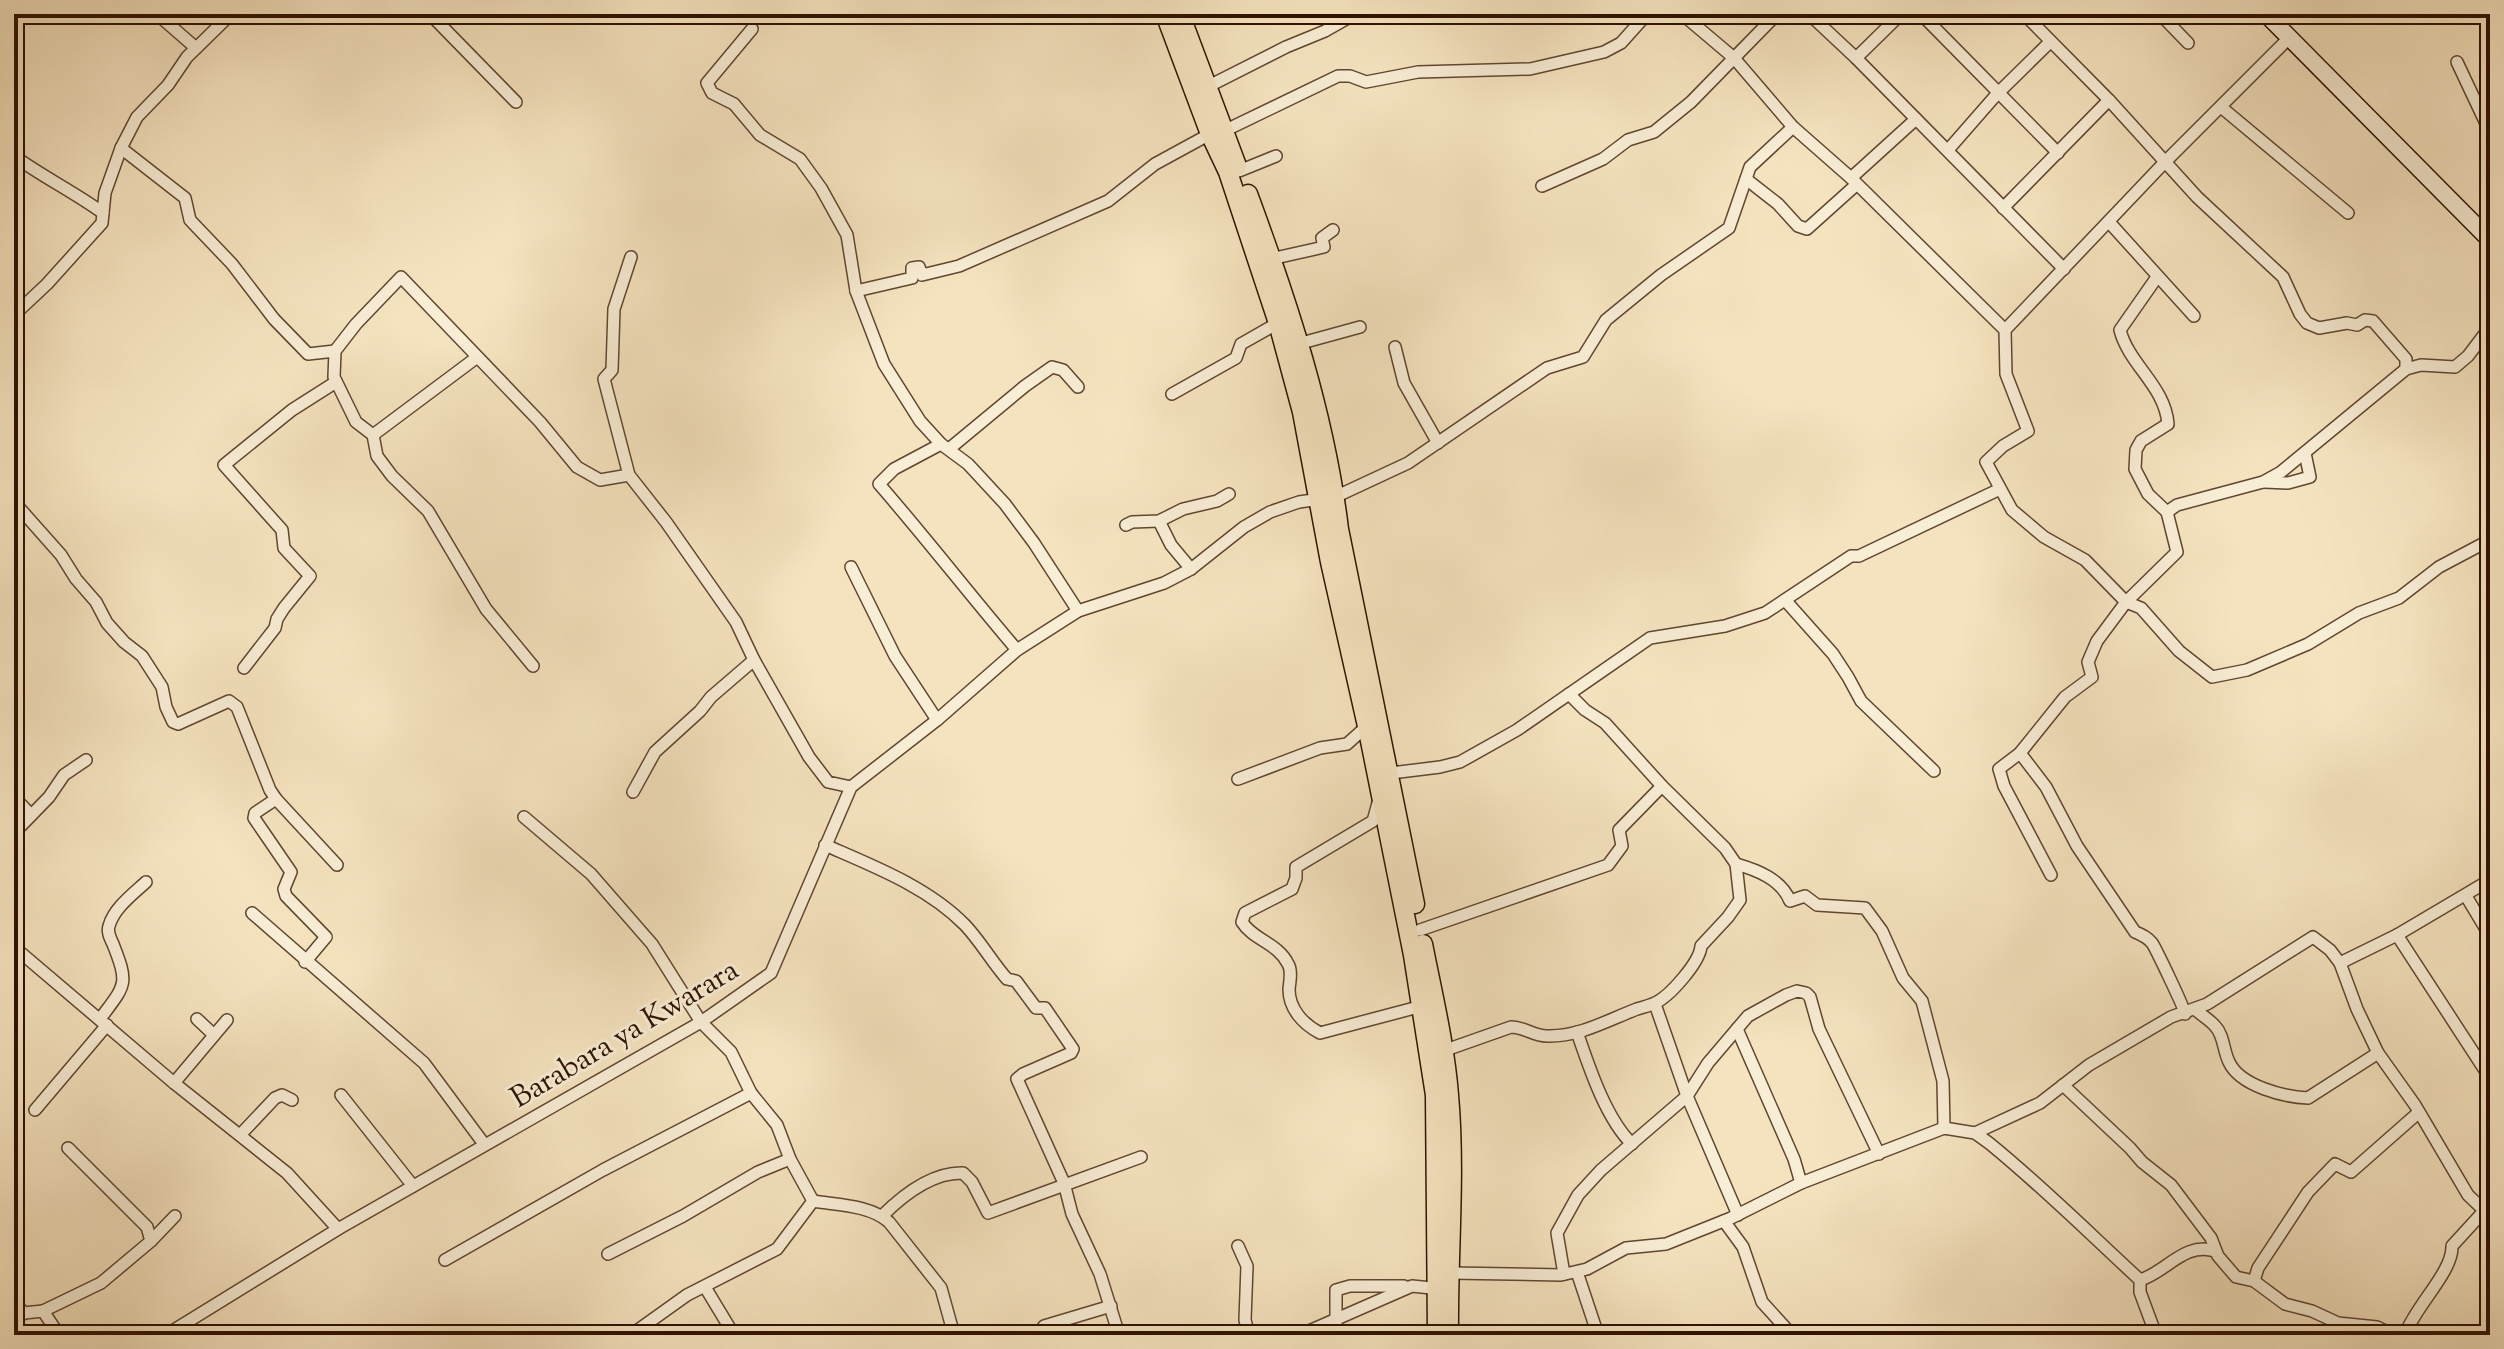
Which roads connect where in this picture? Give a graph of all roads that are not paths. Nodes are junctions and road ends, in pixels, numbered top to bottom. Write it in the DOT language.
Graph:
graph roads {
  1 [pos="157,14"];
  2 [pos="231,14"];
  3 [pos="430,14"];
  4 [pos="1165,14"];
  5 [pos="1180,14"];
  6 [pos="1355,14"];
  7 [pos="1647,14"];
  8 [pos="1682,14"];
  9 [pos="1777,14"];
  10 [pos="1809,14"];
  11 [pos="1901,14"];
  12 [pos="1921,14"];
  13 [pos="2160,14"];
  14 [pos="2266,14"];
  15 [pos="2032,17"];
  16 [pos="752,29"];
  17 [pos="2289,38"];
  18 [pos="2050,42"];
  19 [pos="2188,43"];
  20 [pos="196,48"];
  21 [pos="1734,58"];
  22 [pos="1856,58"];
  23 [pos="2457,62"];
  24 [pos="1207,87"];
  25 [pos="1997,94"];
  26 [pos="2109,100"];
  27 [pos="516,102"];
  28 [pos="2221,107"];
  29 [pos="1916,119"];
  30 [pos="1793,127"];
  31 [pos="2490,132"];
  32 [pos="1217,133"];
  33 [pos="121,148"];
  34 [pos="1948,150"];
  35 [pos="2058,153"];
  36 [pos="14,156"];
  37 [pos="1276,156"];
  38 [pos="2164,163"];
  39 [pos="1239,171"];
  40 [pos="1746,179"];
  41 [pos="1853,182"];
  42 [pos="1542,186"];
  43 [pos="2003,208"];
  44 [pos="103,213"];
  45 [pos="2348,213"];
  46 [pos="2109,222"];
  47 [pos="1333,230"];
  48 [pos="2490,240"];
  49 [pos="631,257"];
  50 [pos="1271,259"];
  51 [pos="2064,269"];
  52 [pos="2157,277"];
  53 [pos="856,291"];
  54 [pos="15,313"];
  55 [pos="2194,316"];
  56 [pos="1278,323"];
  57 [pos="1360,327"];
  58 [pos="2490,327"];
  59 [pos="2005,330"];
  60 [pos="1298,344"];
  61 [pos="1395,347"];
  62 [pos="335,351"];
  63 [pos="476,358"];
  64 [pos="2406,369"];
  65 [pos="1301,381"];
  66 [pos="336,382"];
  67 [pos="1078,387"];
  68 [pos="1172,394"];
  69 [pos="373,435"];
  70 [pos="1438,443"];
  71 [pos="945,446"];
  72 [pos="2305,453"];
  73 [pos="629,475"];
  74 [pos="2263,482"];
  75 [pos="2000,489"];
  76 [pos="1229,494"];
  77 [pos="1326,498"];
  78 [pos="14,502"];
  79 [pos="2167,512"];
  80 [pos="1159,521"];
  81 [pos="1126,525"];
  82 [pos="2490,540"];
  83 [pos="851,567"];
  84 [pos="1191,569"];
  85 [pos="1785,600"];
  86 [pos="2126,602"];
  87 [pos="1078,611"];
  88 [pos="1017,650"];
  89 [pos="754,660"];
  90 [pos="533,666"];
  91 [pos="244,668"];
  92 [pos="1569,694"];
  93 [pos="937,720"];
  94 [pos="1367,726"];
  95 [pos="2020,753"];
  96 [pos="86,760"];
  97 [pos="1934,771"];
  98 [pos="1382,774"];
  99 [pos="1238,779"];
  100 [pos="1662,786"];
  101 [pos="851,787"];
  102 [pos="633,792"];
  103 [pos="1380,796"];
  104 [pos="14,797"];
  105 [pos="276,799"];
  106 [pos="31,815"];
  107 [pos="524,817"];
  108 [pos="14,833"];
  109 [pos="825,845"];
  110 [pos="1736,864"];
  111 [pos="337,865"];
  112 [pos="2051,875"];
  113 [pos="2490,880"];
  114 [pos="146,882"];
  115 [pos="2466,896"];
  116 [pos="252,913"];
  117 [pos="1420,930"];
  118 [pos="2397,935"];
  119 [pos="2490,936"];
  120 [pos="14,947"];
  121 [pos="305,962"];
  122 [pos="2340,963"];
  123 [pos="1655,1004"];
  124 [pos="1422,1006"];
  125 [pos="2190,1012"];
  126 [pos="197,1019"];
  127 [pos="227,1020"];
  128 [pos="104,1022"];
  129 [pos="701,1022"];
  130 [pos="1737,1029"];
  131 [pos="1577,1032"];
  132 [pos="214,1035"];
  133 [pos="1443,1051"];
  134 [pos="2378,1053"];
  135 [pos="2490,1078"];
  136 [pos="174,1083"];
  137 [pos="2063,1085"];
  138 [pos="751,1093"];
  139 [pos="341,1095"];
  140 [pos="1687,1096"];
  141 [pos="292,1100"];
  142 [pos="35,1110"];
  143 [pos="2418,1113"];
  144 [pos="1944,1128"];
  145 [pos="1975,1133"];
  146 [pos="241,1134"];
  147 [pos="484,1144"];
  148 [pos="1632,1144"];
  149 [pos="68,1148"];
  150 [pos="1879,1154"];
  151 [pos="1141,1157"];
  152 [pos="790,1159"];
  153 [pos="1064,1183"];
  154 [pos="1801,1183"];
  155 [pos="413,1186"];
  156 [pos="2490,1197"];
  157 [pos="813,1201"];
  158 [pos="2487,1213"];
  159 [pos="1738,1215"];
  160 [pos="175,1216"];
  161 [pos="882,1216"];
  162 [pos="1724,1221"];
  163 [pos="338,1229"];
  164 [pos="151,1241"];
  165 [pos="1238,1246"];
  166 [pos="2215,1251"];
  167 [pos="608,1254"];
  168 [pos="445,1260"];
  169 [pos="1570,1273"];
  170 [pos="2140,1280"];
  171 [pos="2254,1281"];
  172 [pos="1446,1284"];
  173 [pos="1412,1286"];
  174 [pos="705,1287"];
  175 [pos="14,1302"];
  176 [pos="1111,1306"];
  177 [pos="43,1311"];
  178 [pos="19,1317"];
  179 [pos="1335,1319"];
  180 [pos="59,1335"];
  181 [pos="166,1335"];
  182 [pos="627,1335"];
  183 [pos="734,1335"];
  184 [pos="954,1335"];
  185 [pos="1039,1335"];
  186 [pos="1119,1335"];
  187 [pos="1249,1335"];
  188 [pos="1300,1335"];
  189 [pos="1336,1335"];
  190 [pos="1437,1335"];
  191 [pos="1449,1335"];
  192 [pos="1598,1335"];
  193 [pos="1792,1335"];
  194 [pos="2156,1335"];
  195 [pos="2394,1335"];
  196 [pos="2405,1335"];
  1 -- 20 [label="street"];
  2 -- 20 [label="street"];
  3 -- 27 [label="street"];
  4 -- 32 [label="main road"];
  5 -- 24 [label="main road"];
  6 -- 24 [label="street"];
  7 -- 32 [label="street"];
  8 -- 21 [label="street"];
  9 -- 21 [label="street"];
  10 -- 22 [label="street"];
  11 -- 22 [label="street"];
  12 -- 25 [label="street"];
  13 -- 19 [label="street"];
  14 -- 17 [label="street"];
  15 -- 18 [label="street"];
  16 -- 53 [label="street"];
  17 -- 28 [label="street"];
  17 -- 48 [label="street"];
  18 -- 25 [label="street"];
  18 -- 26 [label="street"];
  20 -- 33 [label="street"];
  21 -- 30 [label="street"];
  21 -- 42 [label="street"];
  22 -- 29 [label="street"];
  23 -- 31 [label="street"];
  24 -- 32 [label="main road"];
  25 -- 34 [label="street"];
  25 -- 35 [label="street"];
  26 -- 35 [label="street"];
  26 -- 38 [label="street"];
  28 -- 38 [label="street"];
  28 -- 45 [label="street"];
  29 -- 34 [label="street"];
  29 -- 41 [label="street"];
  30 -- 40 [label="street, Barabara ya Kwarara"];
  30 -- 41 [label="street"];
  32 -- 39 [label="main road"];
  32 -- 53 [label="street"];
  32 -- 56 [label="main road"];
  33 -- 44 [label="street"];
  33 -- 62 [label="street"];
  34 -- 43 [label="street"];
  35 -- 43 [label="street"];
  36 -- 44 [label="street"];
  37 -- 39 [label="street"];
  38 -- 46 [label="street"];
  38 -- 64 [label="street"];
  39 -- 50 [label="main road"];
  40 -- 41 [label="street"];
  40 -- 70 [label="street, Barabara ya Kwarara"];
  41 -- 59 [label="street"];
  43 -- 51 [label="street"];
  44 -- 54 [label="street"];
  46 -- 51 [label="street"];
  46 -- 52 [label="street"];
  47 -- 50 [label="street"];
  49 -- 73 [label="street"];
  50 -- 60 [label="main road"];
  51 -- 59 [label="street"];
  52 -- 55 [label="street"];
  52 -- 79 [label="street"];
  53 -- 71 [label="street"];
  56 -- 65 [label="main road"];
  56 -- 68 [label="street"];
  57 -- 60 [label="street"];
  58 -- 64 [label="street"];
  59 -- 75 [label="street"];
  60 -- 65 [label="main road"];
  61 -- 70 [label="street"];
  62 -- 63 [label="street"];
  62 -- 66 [label="street"];
  63 -- 69 [label="street"];
  63 -- 73 [label="street"];
  64 -- 72 [label="street"];
  65 -- 77 [label="main road"];
  66 -- 69 [label="street"];
  66 -- 91 [label="street"];
  67 -- 71 [label="street"];
  69 -- 90 [label="street"];
  70 -- 77 [label="street, Barabara ya Kwarara"];
  71 -- 87 [label="street"];
  71 -- 88 [label="street"];
  72 -- 74 [label="street"];
  72 -- 74 [label="street"];
  73 -- 89 [label="street"];
  74 -- 79 [label="street"];
  75 -- 85 [label="street"];
  75 -- 86 [label="street"];
  76 -- 80 [label="street"];
  77 -- 84 [label="street, Barabara ya Kwarara"];
  77 -- 94 [label="main road"];
  77 -- 98 [label="main road"];
  78 -- 105 [label="street"];
  79 -- 86 [label="street"];
  80 -- 81 [label="street"];
  80 -- 84 [label="street"];
  82 -- 86 [label="street"];
  83 -- 93 [label="street"];
  84 -- 87 [label="street, Barabara ya Kwarara"];
  85 -- 92 [label="street"];
  85 -- 97 [label="street"];
  86 -- 95 [label="street"];
  87 -- 88 [label="street, Barabara ya Kwarara"];
  88 -- 93 [label="street, Barabara ya Kwarara"];
  89 -- 101 [label="street"];
  89 -- 102 [label="street"];
  92 -- 98 [label="street"];
  92 -- 100 [label="street"];
  93 -- 101 [label="street, Barabara ya Kwarara"];
  94 -- 98 [label="main road"];
  94 -- 99 [label="street"];
  95 -- 112 [label="street"];
  95 -- 125 [label="street"];
  96 -- 106 [label="street"];
  98 -- 103 [label="main road"];
  98 -- 117 [label="main road"];
  100 -- 110 [label="street"];
  100 -- 117 [label="street"];
  101 -- 109 [label="street, Barabara ya Kwarara"];
  103 -- 124 [label="main road"];
  103 -- 124 [label="street"];
  104 -- 106 [label="street"];
  105 -- 111 [label="street"];
  105 -- 121 [label="street"];
  106 -- 108 [label="street"];
  107 -- 129 [label="street"];
  109 -- 129 [label="street, Barabara ya Kwarara"];
  109 -- 153 [label="street"];
  110 -- 123 [label="street"];
  110 -- 144 [label="street"];
  113 -- 115 [label="street"];
  114 -- 128 [label="street"];
  115 -- 118 [label="street"];
  115 -- 119 [label="street"];
  116 -- 121 [label="street"];
  117 -- 133 [label="main road"];
  118 -- 122 [label="street"];
  118 -- 135 [label="street"];
  120 -- 128 [label="street"];
  121 -- 147 [label="street"];
  122 -- 125 [label="street"];
  122 -- 134 [label="street"];
  123 -- 131 [label="street"];
  123 -- 140 [label="street"];
  124 -- 172 [label="main road"];
  125 -- 134 [label="street"];
  125 -- 137 [label="street"];
  126 -- 132 [label="street"];
  127 -- 132 [label="street"];
  128 -- 136 [label="street"];
  128 -- 142 [label="street"];
  129 -- 138 [label="street"];
  129 -- 147 [label="street, Barabara ya Kwarara"];
  130 -- 140 [label="street"];
  130 -- 150 [label="street"];
  130 -- 154 [label="street"];
  131 -- 133 [label="street"];
  131 -- 148 [label="street"];
  132 -- 136 [label="street"];
  133 -- 172 [label="main road"];
  134 -- 143 [label="street"];
  136 -- 146 [label="street"];
  137 -- 145 [label="street"];
  137 -- 166 [label="street"];
  138 -- 152 [label="street"];
  138 -- 168 [label="street"];
  139 -- 155 [label="street"];
  140 -- 148 [label="street"];
  140 -- 159 [label="street"];
  141 -- 146 [label="street"];
  143 -- 158 [label="street"];
  143 -- 171 [label="street"];
  144 -- 145 [label="street"];
  144 -- 150 [label="street"];
  145 -- 170 [label="street"];
  146 -- 163 [label="street"];
  147 -- 155 [label="street, Barabara ya Kwarara"];
  148 -- 169 [label="street"];
  149 -- 164 [label="street"];
  150 -- 154 [label="street"];
  151 -- 153 [label="street"];
  152 -- 157 [label="street"];
  152 -- 167 [label="street"];
  153 -- 161 [label="street"];
  153 -- 176 [label="street"];
  154 -- 159 [label="street"];
  155 -- 163 [label="street, Barabara ya Kwarara"];
  156 -- 158 [label="street"];
  157 -- 161 [label="street"];
  157 -- 174 [label="street"];
  158 -- 196 [label="street"];
  159 -- 162 [label="street"];
  160 -- 164 [label="street"];
  161 -- 184 [label="street"];
  162 -- 169 [label="street"];
  162 -- 193 [label="street"];
  163 -- 181 [label="street, Barabara ya Kwarara"];
  164 -- 177 [label="street"];
  165 -- 187 [label="street"];
  166 -- 170 [label="street"];
  166 -- 171 [label="street"];
  169 -- 172 [label="street"];
  169 -- 192 [label="street"];
  170 -- 194 [label="street"];
  171 -- 195 [label="street"];
  172 -- 173 [label="street"];
  172 -- 190 [label="main road"];
  172 -- 191 [label="main road"];
  173 -- 179 [label="street"];
  173 -- 179 [label="street"];
  174 -- 182 [label="street"];
  174 -- 183 [label="street"];
  175 -- 178 [label="street"];
  176 -- 185 [label="street"];
  176 -- 186 [label="street"];
  177 -- 178 [label="street"];
  177 -- 180 [label="street"];
  179 -- 188 [label="street"];
  179 -- 189 [label="street"];
}
